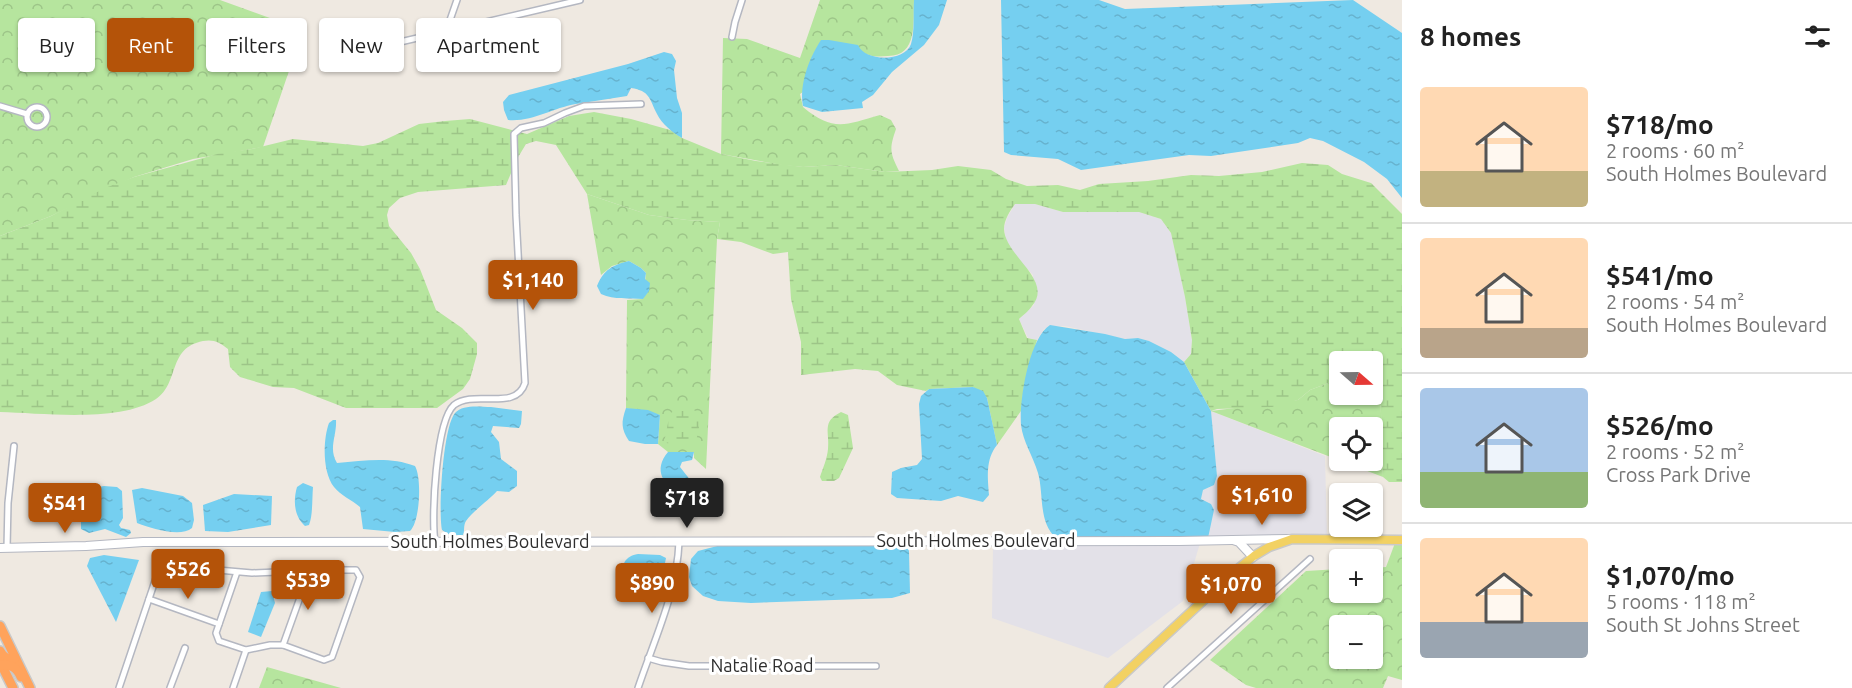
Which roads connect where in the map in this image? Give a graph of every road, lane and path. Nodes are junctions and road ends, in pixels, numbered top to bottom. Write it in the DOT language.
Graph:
graph roads {
  1 [pos="457,0"];
  2 [pos="580,0"];
  3 [pos="742,0"];
  4 [pos="451,18"];
  5 [pos="503,18"];
  6 [pos="732,37"];
  7 [pos="641,104"];
  8 [pos="0,106"];
  9 [pos="27,114"];
  10 [pos="14,446"];
  11 [pos="1232,539"];
  12 [pos="1292,539"];
  13 [pos="1402,540"];
  14 [pos="435,542"];
  15 [pos="679,542"];
  16 [pos="3,548"];
  17 [pos="1253,556"];
  18 [pos="1310,559"];
  19 [pos="308,570"];
  20 [pos="237,572"];
  21 [pos="149,599"];
  22 [pos="219,624"];
  23 [pos="0,626"];
  24 [pos="283,645"];
  25 [pos="185,648"];
  26 [pos="246,650"];
  27 [pos="0,651"];
  28 [pos="15,658"];
  29 [pos="648,658"];
  30 [pos="0,664"];
  31 [pos="876,666"];
  32 [pos="1113,687"];
  33 [pos="13,688"];
  34 [pos="30,688"];
  35 [pos="118,688"];
  36 [pos="170,688"];
  37 [pos="233,688"];
  38 [pos="638,688"];
  39 [pos="1167,688"];
  1 -- 4 [label="street"];
  2 -- 5 [label="street"];
  3 -- 6 [label="street"];
  7 -- 14 [label="street"];
  8 -- 9 [label="street"];
  10 -- 16 [label="street"];
  11 -- 12 [label="main road, South Holmes Boulevard"];
  11 -- 15 [label="main road, South Holmes Boulevard"];
  11 -- 17 [label="main road"];
  12 -- 13 [label="main road, South Holmes Boulevard"];
  12 -- 17 [label="main road"];
  14 -- 15 [label="main road, South Holmes Boulevard"];
  14 -- 16 [label="main road, South Holmes Boulevard"];
  15 -- 29 [label="street"];
  17 -- 32 [label="main road"];
  18 -- 39 [label="street"];
  19 -- 20 [label="street"];
  19 -- 24 [label="street"];
  19 -- 24 [label="street"];
  20 -- 21 [label="street"];
  20 -- 22 [label="street"];
  21 -- 22 [label="street"];
  21 -- 35 [label="street"];
  22 -- 26 [label="street"];
  23 -- 28 [label="highway"];
  24 -- 26 [label="street"];
  25 -- 36 [label="street"];
  26 -- 37 [label="street"];
  27 -- 28 [label="highway"];
  28 -- 34 [label="highway"];
  29 -- 31 [label="street, Natalie Road"];
  29 -- 38 [label="street"];
  30 -- 33 [label="highway"];
  30 -- 34 [label="highway"];
}
